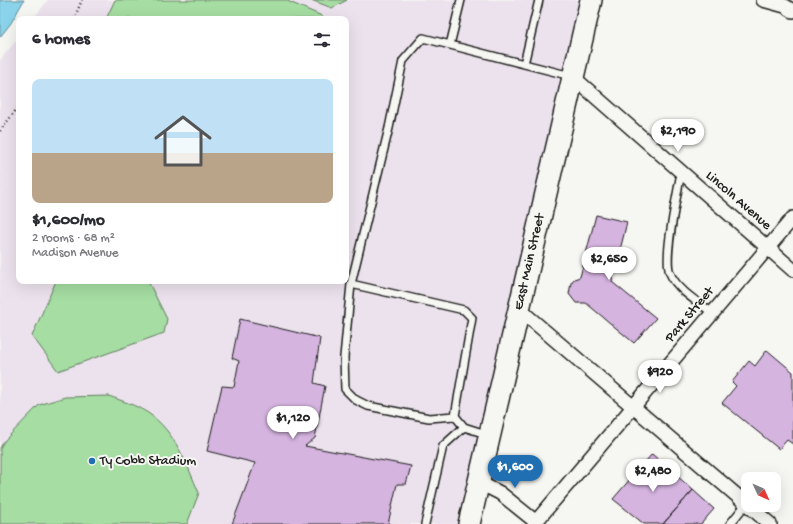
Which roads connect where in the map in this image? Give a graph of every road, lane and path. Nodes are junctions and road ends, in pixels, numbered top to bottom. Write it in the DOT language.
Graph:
graph roads {
  1 [pos="82,0"];
  2 [pos="461,0"];
  3 [pos="539,0"];
  4 [pos="591,0"];
  5 [pos="763,0"];
  6 [pos="793,11"];
  7 [pos="75,16"];
  8 [pos="450,45"];
  9 [pos="524,64"];
  10 [pos="573,77"];
  11 [pos="16,110"];
  12 [pos="0,131"];
  13 [pos="681,172"];
  14 [pos="793,218"];
  15 [pos="768,248"];
  16 [pos="793,270"];
  17 [pos="351,284"];
  18 [pos="519,309"];
  19 [pos="713,313"];
  20 [pos="632,407"];
  21 [pos="455,416"];
  22 [pos="464,427"];
  23 [pos="489,435"];
  24 [pos="478,482"];
  25 [pos="741,500"];
  26 [pos="741,510"];
  27 [pos="756,512"];
  28 [pos="535,523"];
  29 [pos="425,524"];
  30 [pos="469,524"];
  31 [pos="730,524"];
  32 [pos="770,524"];
  1 -- 7 [label="path"];
  2 -- 8 [label="lane"];
  3 -- 9 [label="lane"];
  4 -- 10 [label="main road, East Main Street"];
  5 -- 6 [label="street"];
  8 -- 9 [label="lane"];
  8 -- 17 [label="lane"];
  9 -- 10 [label="lane"];
  10 -- 13 [label="street, Lincoln Avenue"];
  10 -- 18 [label="main road, East Main Street"];
  11 -- 12 [label="path"];
  13 -- 15 [label="street, Lincoln Avenue"];
  13 -- 19 [label="lane"];
  14 -- 15 [label="street, Park Street"];
  15 -- 16 [label="street, Lincoln Avenue"];
  15 -- 19 [label="street, Park Street"];
  17 -- 21 [label="lane"];
  17 -- 21 [label="lane"];
  18 -- 20 [label="street"];
  18 -- 23 [label="main road, East Main Street"];
  19 -- 20 [label="street, Park Street"];
  20 -- 25 [label="street"];
  20 -- 28 [label="street, Park Street"];
  21 -- 22 [label="lane"];
  22 -- 23 [label="lane"];
  22 -- 29 [label="lane"];
  23 -- 24 [label="main road, East Main Street"];
  24 -- 28 [label="street"];
  24 -- 30 [label="main road, East Main Street"];
  26 -- 31 [label="lane"];
  27 -- 32 [label="street"];
}
